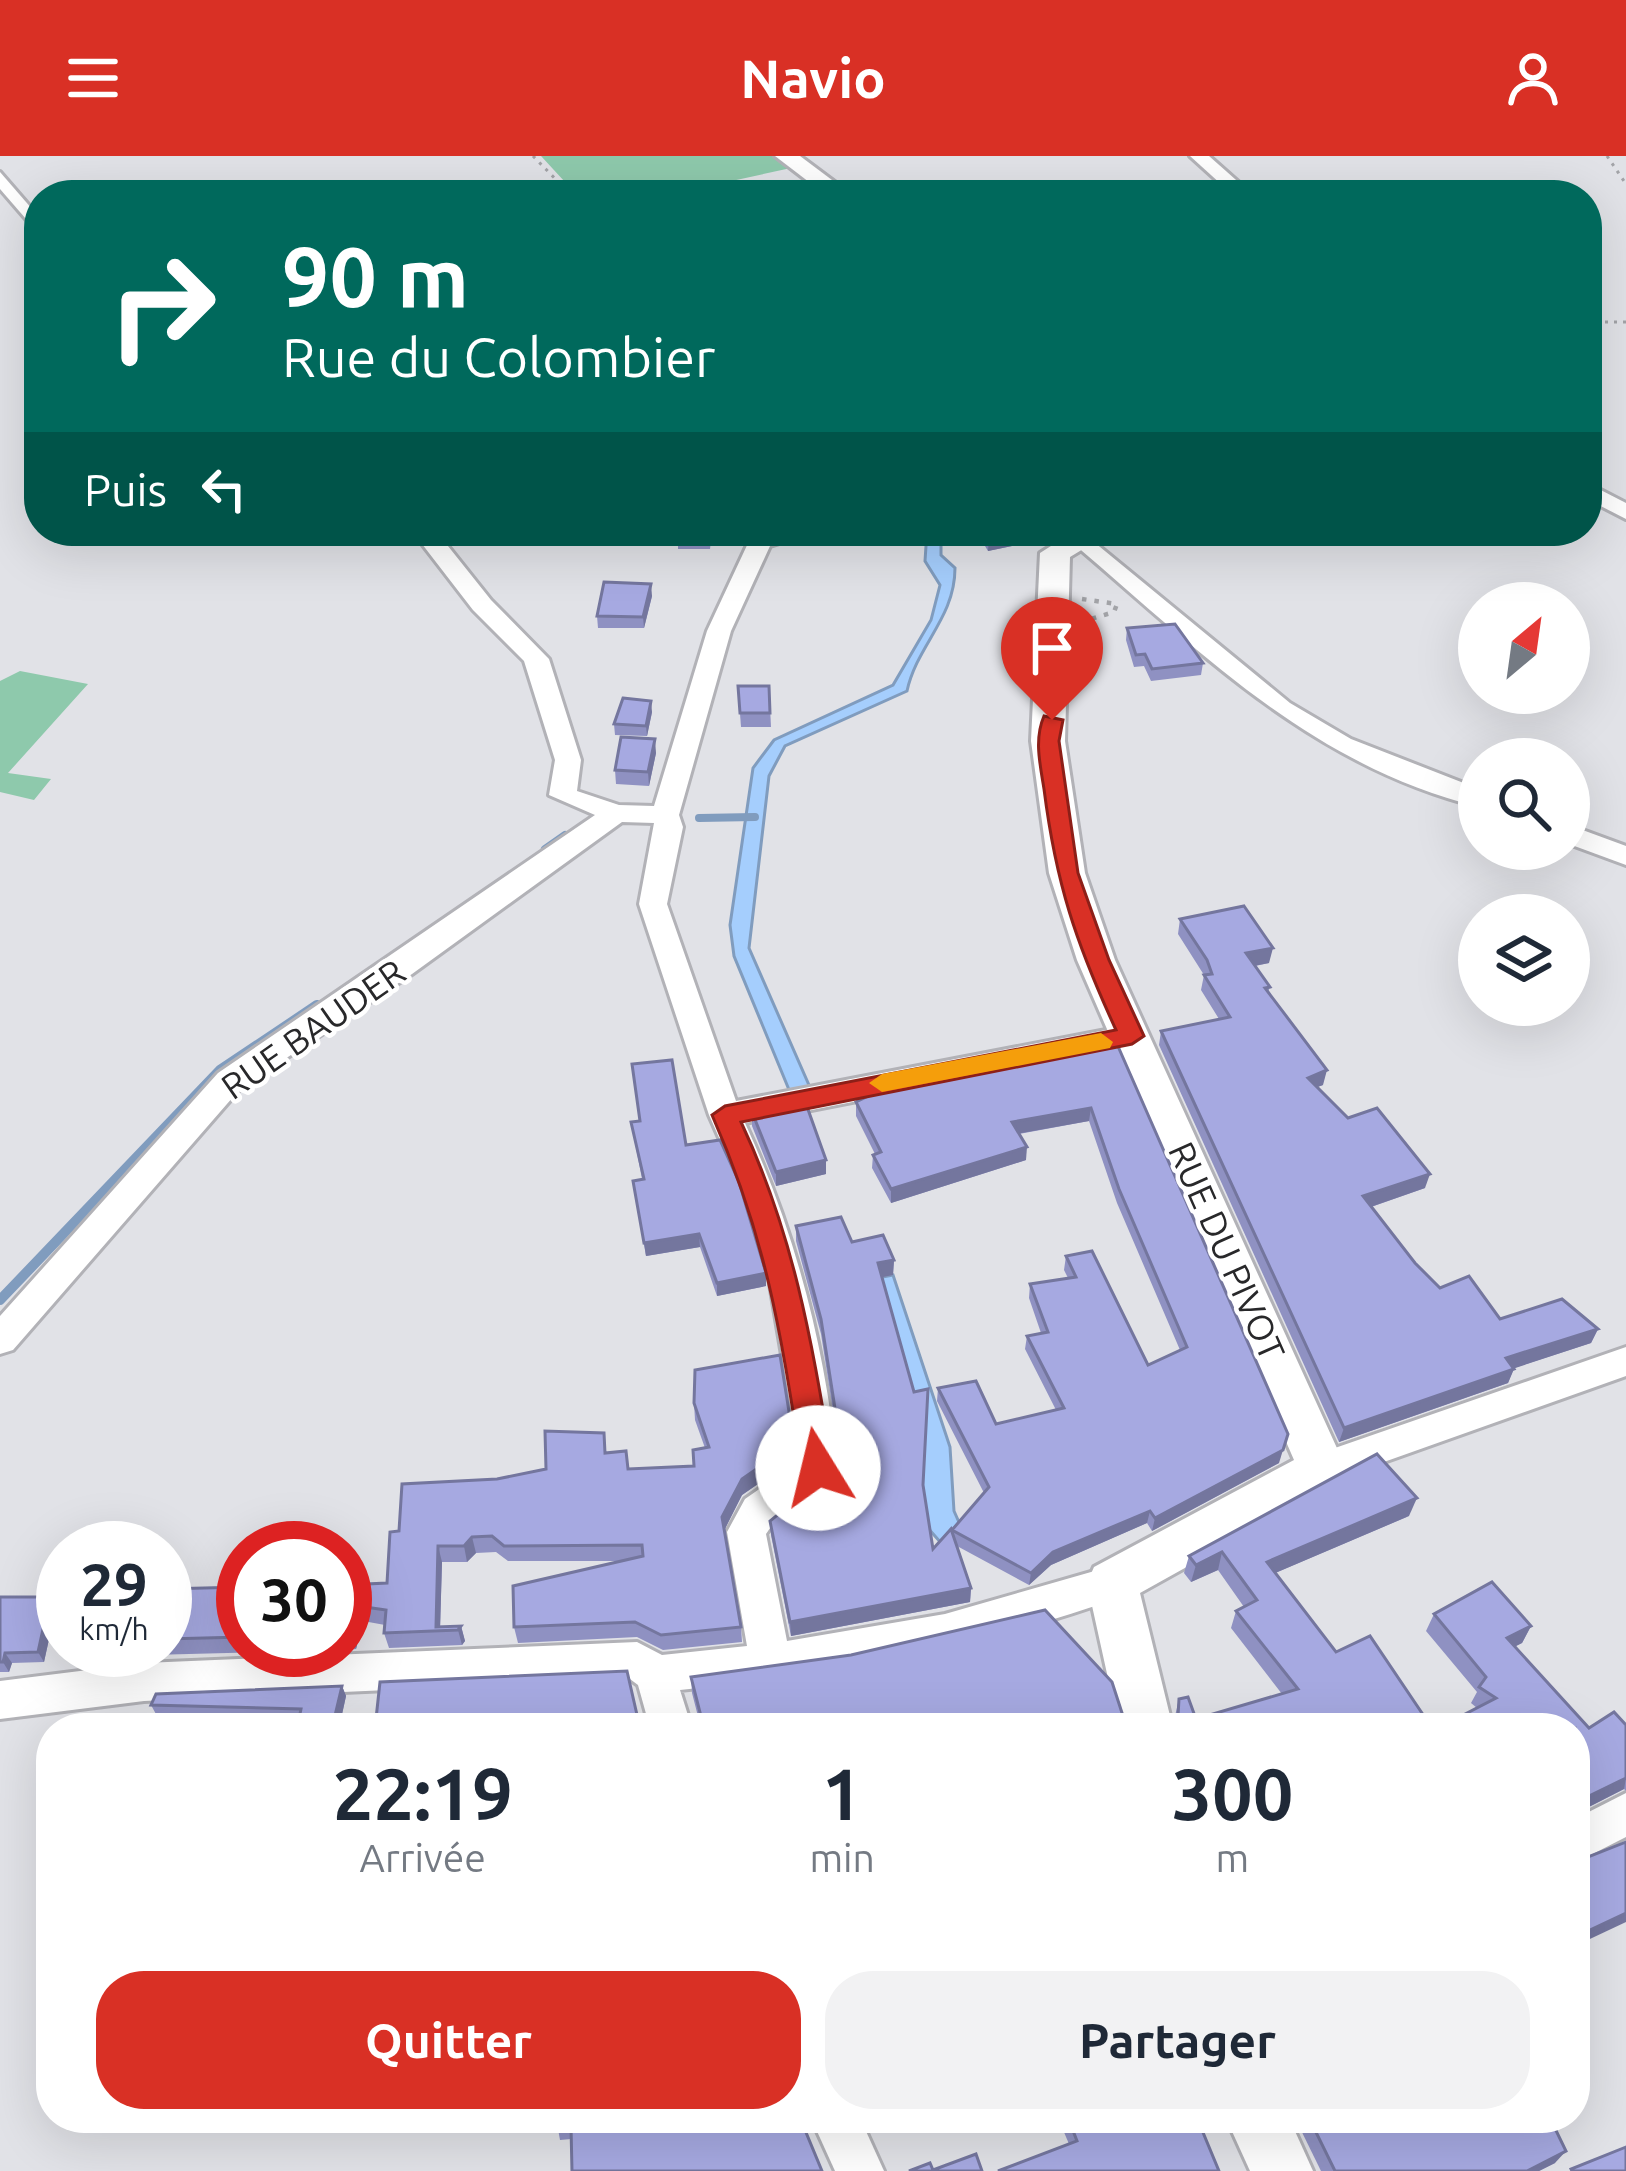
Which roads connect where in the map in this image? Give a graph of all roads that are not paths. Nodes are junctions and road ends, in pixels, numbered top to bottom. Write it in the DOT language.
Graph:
graph roads {
  1 [pos="786,156"];
  2 [pos="1199,156"];
  3 [pos="0,177"];
  4 [pos="820,180"];
  5 [pos="1227,180"];
  6 [pos="24,209"];
  7 [pos="436,546"];
  8 [pos="754,546"];
  9 [pos="1065,546"];
  10 [pos="1091,546"];
  11 [pos="1458,791"];
  12 [pos="616,813"];
  13 [pos="665,815"];
  14 [pos="1590,842"];
  15 [pos="1626,856"];
  16 [pos="1132,1036"];
  17 [pos="725,1115"];
  18 [pos="0,1340"];
  19 [pos="1613,1368"];
  20 [pos="1322,1468"];
  21 [pos="1112,1583"];
  22 [pos="771,1663"];
  23 [pos="656,1674"];
  24 [pos="0,1700"];
  25 [pos="667,1713"];
  26 [pos="1142,1713"];
  27 [pos="1626,1814"];
  28 [pos="1590,1834"];
  29 [pos="842,2133"];
  30 [pos="1263,2133"];
  31 [pos="860,2171"];
  32 [pos="1282,2171"];
  1 -- 4 [label="main road"];
  2 -- 5 [label="street"];
  3 -- 6 [label="street"];
  7 -- 12 [label="street"];
  8 -- 13 [label="street"];
  9 -- 16 [label="main road, RUE DU PIVOT"];
  10 -- 11 [label="street"];
  12 -- 13 [label="street"];
  12 -- 18 [label="street, RUE BAUDER"];
  13 -- 17 [label="street"];
  14 -- 15 [label="street"];
  16 -- 17 [label="street"];
  16 -- 20 [label="main road, RUE DU PIVOT"];
  17 -- 22 [label="street"];
  19 -- 20 [label="street"];
  20 -- 21 [label="main road"];
  21 -- 22 [label="street"];
  21 -- 26 [label="main road"];
  22 -- 23 [label="street"];
  23 -- 24 [label="street"];
  23 -- 25 [label="street"];
  27 -- 28 [label="street"];
  29 -- 31 [label="street"];
  30 -- 32 [label="main road"];
}
